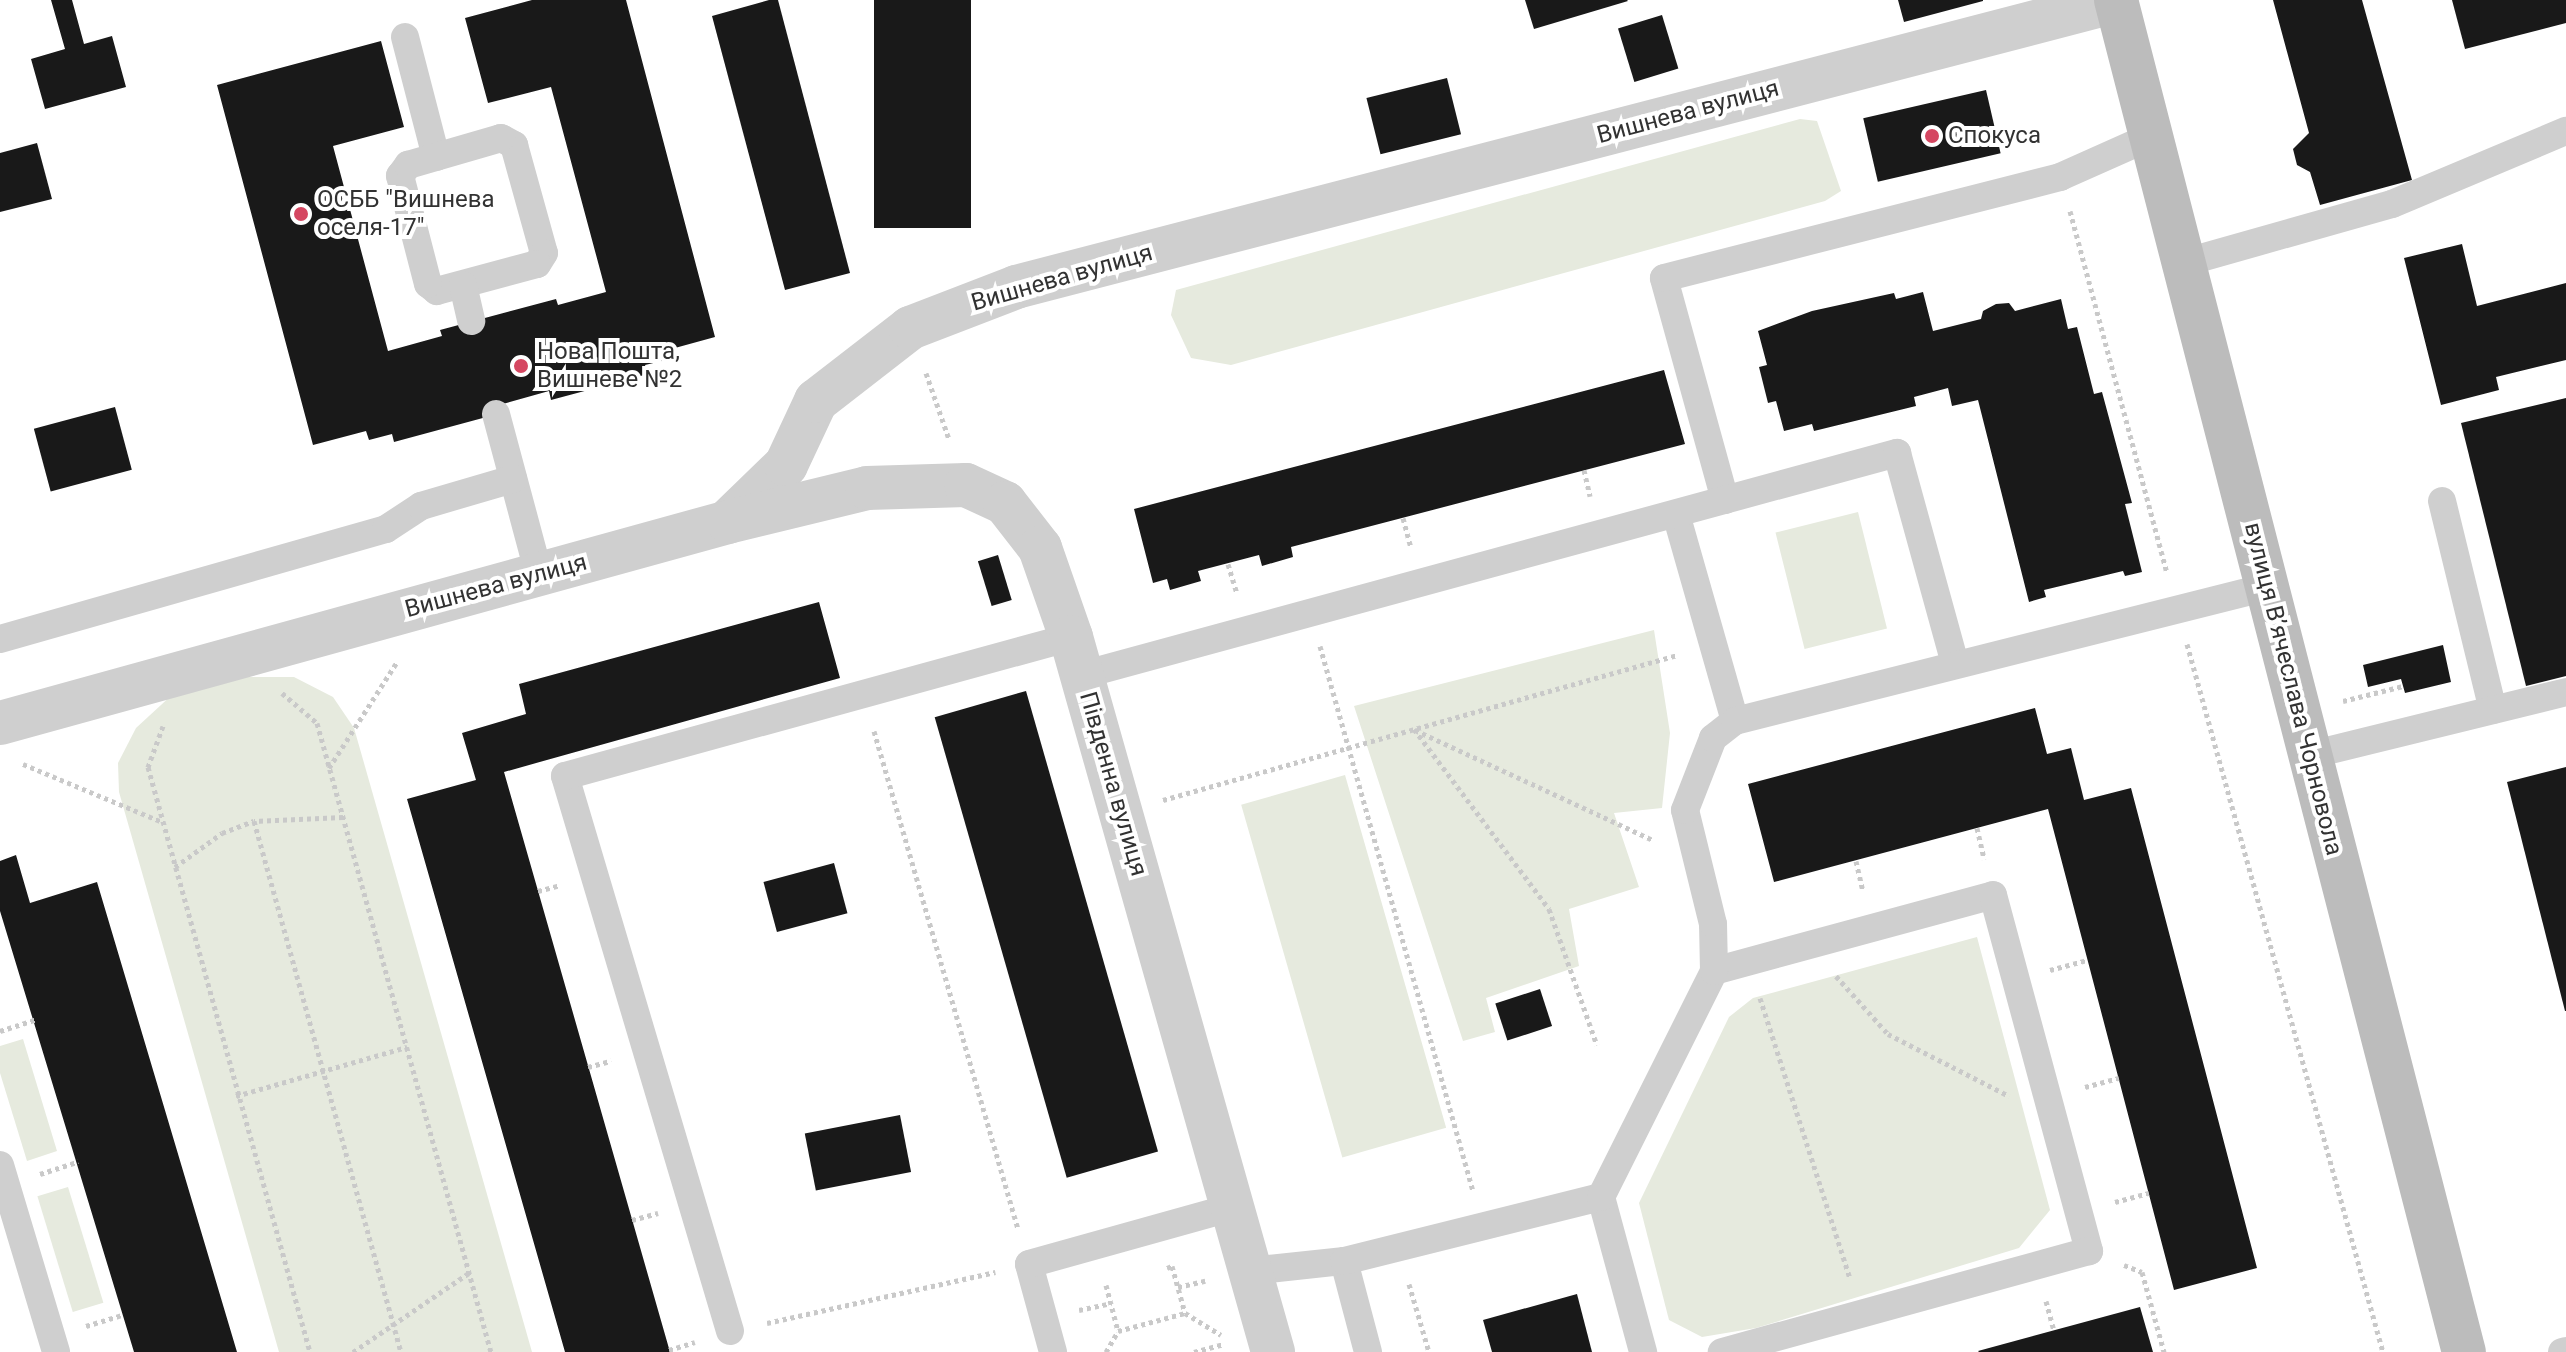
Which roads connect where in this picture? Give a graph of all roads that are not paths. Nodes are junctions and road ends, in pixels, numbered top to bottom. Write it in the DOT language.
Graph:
graph roads {
  1 [pos="2118,9"];
  2 [pos="405,37"];
  3 [pos="2566,131"];
  4 [pos="2150,137"];
  5 [pos="436,157"];
  6 [pos="2183,263"];
  7 [pos="463,285"];
  8 [pos="471,321"];
  9 [pos="496,414"];
  10 [pos="513,479"];
  11 [pos="1725,500"];
  12 [pos="2442,501"];
  13 [pos="1676,514"];
  14 [pos="728,522"];
  15 [pos="539,574"];
  16 [pos="2267,587"];
  17 [pos="0,639"];
  18 [pos="1077,656"];
  19 [pos="1955,663"];
  20 [pos="2566,692"];
  21 [pos="2493,710"];
  22 [pos="1735,721"];
  23 [pos="8,742"];
  24 [pos="2310,755"];
  25 [pos="1714,971"];
  26 [pos="0,1165"];
  27 [pos="1601,1197"];
  28 [pos="1233,1207"];
  29 [pos="1344,1261"];
  30 [pos="1250,1271"];
  31 [pos="730,1331"];
  32 [pos="56,1352"];
  33 [pos="1053,1352"];
  34 [pos="1273,1352"];
  35 [pos="1368,1352"];
  36 [pos="1643,1352"];
  37 [pos="1722,1352"];
  38 [pos="2464,1352"];
  1 -- 4 [label="street, вулиця Вʼячеслава Чорновола"];
  1 -- 14 [label="street, Вишнева вулиця"];
  2 -- 5 [label="lane"];
  3 -- 6 [label="lane"];
  4 -- 6 [label="street, вулиця Вʼячеслава Чорновола"];
  4 -- 11 [label="lane"];
  5 -- 7 [label="lane"];
  5 -- 7 [label="lane"];
  6 -- 16 [label="street, вулиця Вʼячеслава Чорновола"];
  7 -- 8 [label="lane"];
  9 -- 10 [label="lane"];
  10 -- 15 [label="lane"];
  10 -- 17 [label="lane"];
  11 -- 13 [label="lane"];
  11 -- 19 [label="lane"];
  12 -- 21 [label="lane"];
  13 -- 18 [label="lane"];
  13 -- 22 [label="lane"];
  14 -- 15 [label="street, Вишнева вулиця"];
  14 -- 18 [label="street, Південна вулиця"];
  15 -- 23 [label="street, Вишнева вулиця"];
  16 -- 19 [label="lane"];
  16 -- 24 [label="street, вулиця Вʼячеслава Чорновола"];
  18 -- 28 [label="street, Південна вулиця"];
  18 -- 31 [label="lane"];
  19 -- 22 [label="lane"];
  20 -- 21 [label="lane"];
  21 -- 24 [label="lane"];
  22 -- 25 [label="lane"];
  24 -- 38 [label="street, вулиця Вʼячеслава Чорновола"];
  25 -- 27 [label="lane"];
  25 -- 37 [label="lane"];
  26 -- 32 [label="lane"];
  27 -- 29 [label="lane"];
  27 -- 36 [label="lane"];
  28 -- 30 [label="street, Південна вулиця"];
  28 -- 33 [label="lane"];
  29 -- 30 [label="lane"];
  29 -- 35 [label="lane"];
  30 -- 34 [label="street, Південна вулиця"];
}
